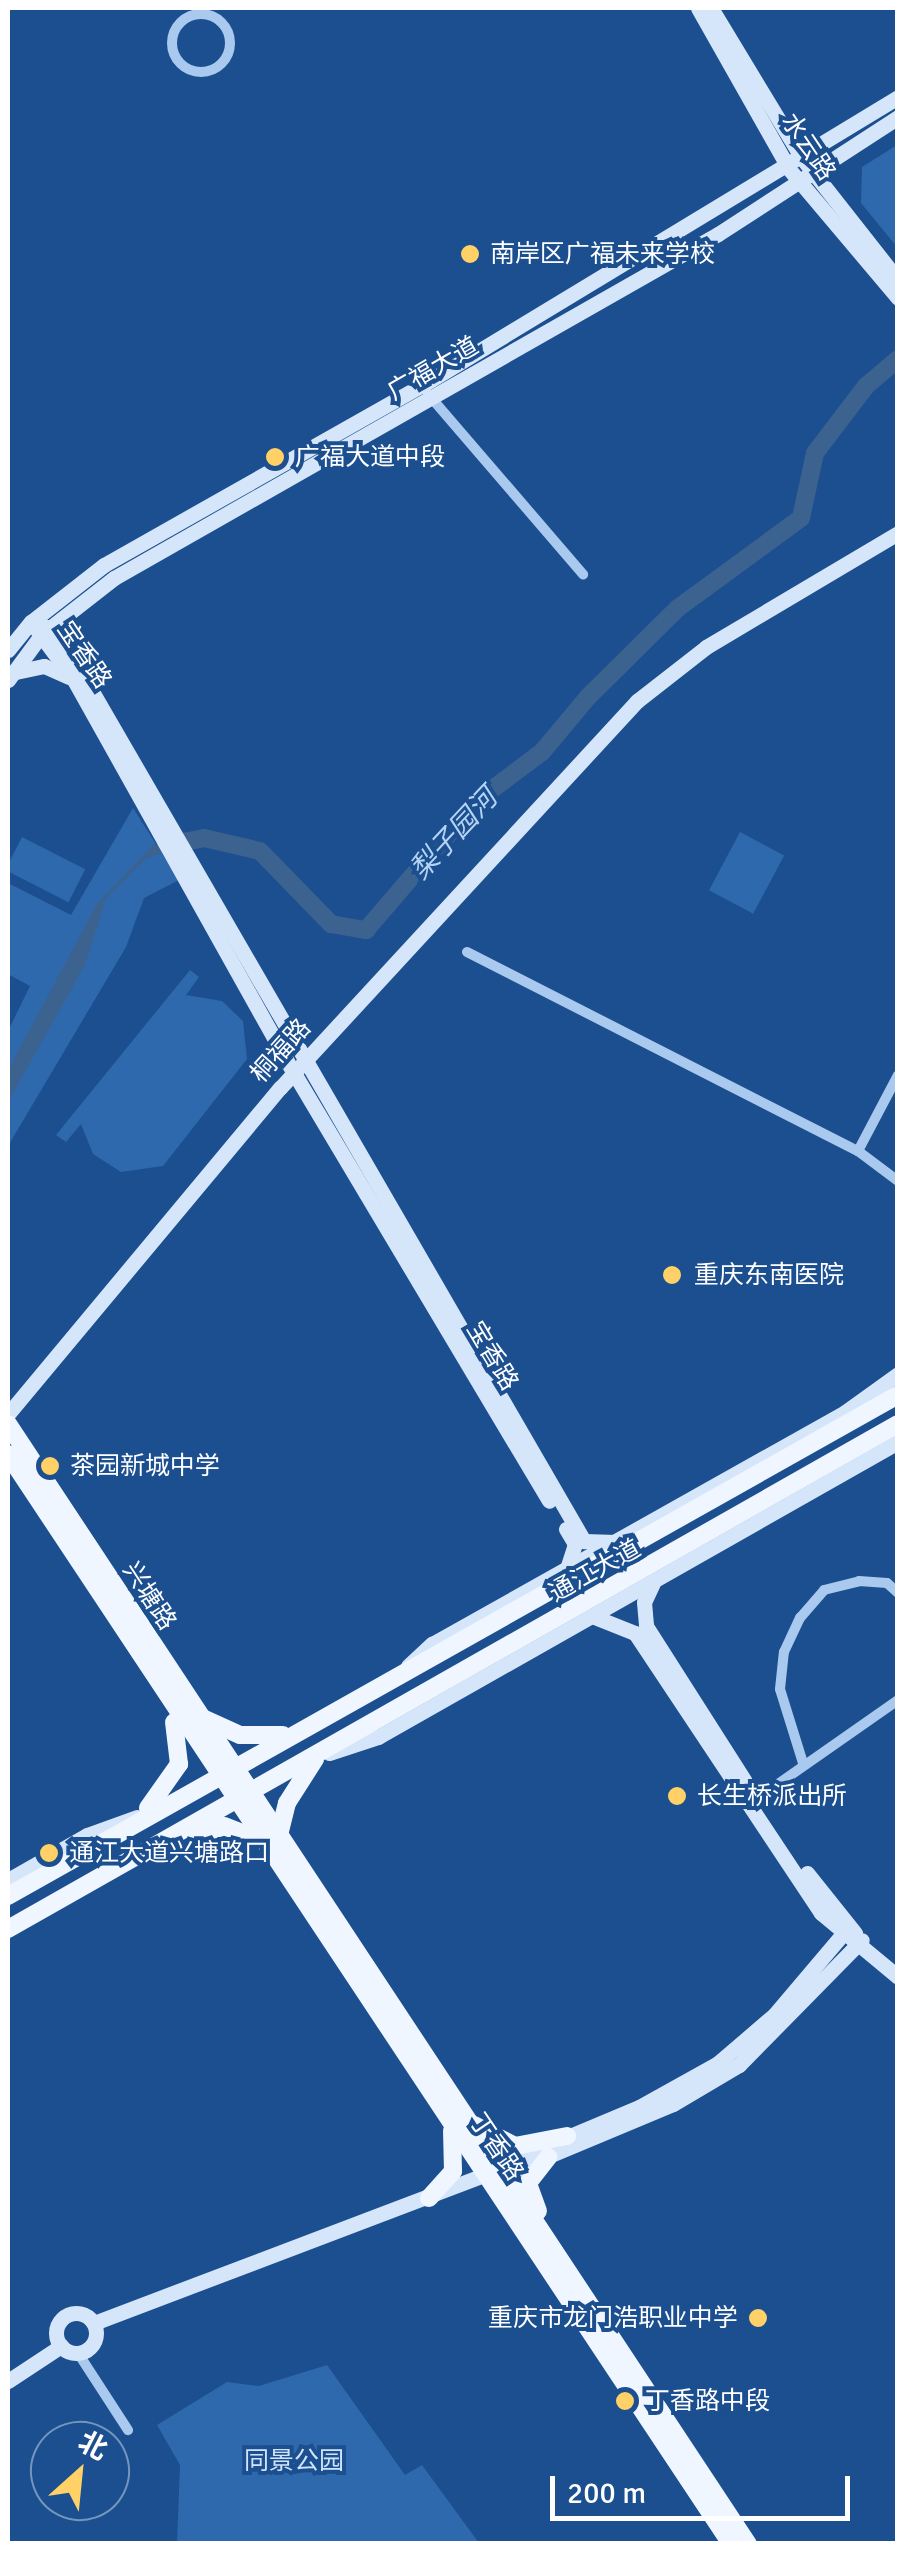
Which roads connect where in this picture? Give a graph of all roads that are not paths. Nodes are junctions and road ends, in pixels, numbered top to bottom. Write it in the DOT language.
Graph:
graph roads {
  1 [pos="698,8"];
  2 [pos="710,8"];
  3 [pos="184,12"];
  4 [pos="898,97"];
  5 [pos="898,117"];
  6 [pos="795,164"];
  7 [pos="807,179"];
  8 [pos="898,280"];
  9 [pos="898,298"];
  10 [pos="427,392"];
  11 [pos="898,533"];
  12 [pos="583,574"];
  13 [pos="41,628"];
  14 [pos="8,650"];
  15 [pos="9,676"];
  16 [pos="74,680"];
  17 [pos="159,814"];
  18 [pos="467,952"];
  19 [pos="299,1067"];
  20 [pos="898,1075"];
  21 [pos="858,1151"];
  22 [pos="898,1181"];
  23 [pos="898,1374"];
  24 [pos="898,1395"];
  25 [pos="8,1414"];
  26 [pos="8,1424"];
  27 [pos="898,1424"];
  28 [pos="898,1442"];
  29 [pos="8,1454"];
  30 [pos="616,1542"];
  31 [pos="580,1543"];
  32 [pos="567,1569"];
  33 [pos="653,1583"];
  34 [pos="898,1593"];
  35 [pos="592,1616"];
  36 [pos="641,1629"];
  37 [pos="385,1688"];
  38 [pos="166,1698"];
  39 [pos="898,1700"];
  40 [pos="198,1716"];
  41 [pos="288,1735"];
  42 [pos="316,1757"];
  43 [pos="803,1763"];
  44 [pos="225,1774"];
  45 [pos="242,1800"];
  46 [pos="752,1802"];
  47 [pos="141,1816"];
  48 [pos="271,1842"];
  49 [pos="132,1861"];
  50 [pos="8,1880"];
  51 [pos="75,1892"];
  52 [pos="8,1896"];
  53 [pos="8,1929"];
  54 [pos="846,1931"];
  55 [pos="8,1940"];
  56 [pos="859,1944"];
  57 [pos="898,1966"];
  58 [pos="898,1978"];
  59 [pos="458,2122"];
  60 [pos="566,2136"];
  61 [pos="548,2156"];
  62 [pos="494,2171"];
  63 [pos="430,2198"];
  64 [pos="556,2253"];
  65 [pos="94,2323"];
  66 [pos="61,2346"];
  67 [pos="78,2353"];
  68 [pos="8,2381"];
  69 [pos="122,2421"];
  70 [pos="731,2544"];
  71 [pos="748,2544"];
  1 -- 6 [label="street, 水云路"];
  2 -- 6 [label="street, 水云路"];
  3 -- 3 [label="street"];
  4 -- 6 [label="street, 广福大道"];
  5 -- 7 [label="street, 广福大道"];
  6 -- 7 [label="street, 水云路"];
  6 -- 10 [label="street, 广福大道"];
  7 -- 8 [label="street, 水云路"];
  7 -- 9 [label="street, 水云路"];
  7 -- 10 [label="street, 广福大道"];
  10 -- 12 [label="street"];
  10 -- 13 [label="street, 广福大道"];
  11 -- 19 [label="street, 桐福路"];
  13 -- 14 [label="street, 广福大道"];
  13 -- 15 [label="street, 广福大道"];
  13 -- 16 [label="street, 宝香路"];
  13 -- 17 [label="street, 宝香路"];
  15 -- 16 [label="street"];
  16 -- 17 [label="street, 宝香路"];
  17 -- 19 [label="street, 宝香路"];
  18 -- 21 [label="street"];
  19 -- 25 [label="street, 桐福路"];
  19 -- 31 [label="street, 宝香路"];
  20 -- 21 [label="street"];
  21 -- 22 [label="street"];
  23 -- 30 [label="street, 通江大道"];
  24 -- 37 [label="main road, 通江大道"];
  26 -- 40 [label="main road, 兴塘路"];
  27 -- 42 [label="main road, 通江大道"];
  28 -- 33 [label="street, 通江大道"];
  29 -- 38 [label="main road, 兴塘路"];
  30 -- 31 [label="street"];
  30 -- 32 [label="street, 通江大道"];
  31 -- 32 [label="street"];
  32 -- 37 [label="street, 通江大道"];
  33 -- 35 [label="street, 通江大道"];
  33 -- 36 [label="street"];
  34 -- 43 [label="street"];
  35 -- 36 [label="street"];
  35 -- 42 [label="street, 通江大道"];
  36 -- 46 [label="street"];
  37 -- 41 [label="main road, 通江大道"];
  38 -- 44 [label="main road, 兴塘路"];
  38 -- 47 [label="main road"];
  39 -- 43 [label="street"];
  40 -- 41 [label="main road"];
  40 -- 44 [label="main road, 兴塘路"];
  41 -- 44 [label="main road, 通江大道"];
  42 -- 45 [label="main road, 通江大道"];
  42 -- 48 [label="main road"];
  43 -- 46 [label="street"];
  44 -- 45 [label="main road, 兴塘路"];
  44 -- 47 [label="main road, 通江大道"];
  45 -- 48 [label="main road, 丁香路"];
  45 -- 49 [label="main road, 通江大道"];
  46 -- 54 [label="street"];
  47 -- 50 [label="street, 通江大道"];
  47 -- 52 [label="main road, 通江大道"];
  48 -- 49 [label="main road"];
  48 -- 59 [label="main road, 丁香路"];
  49 -- 51 [label="main road, 通江大道"];
  51 -- 53 [label="main road, 通江大道"];
  51 -- 55 [label="street, 通江大道"];
  54 -- 56 [label="street"];
  54 -- 60 [label="street"];
  56 -- 57 [label="street"];
  56 -- 58 [label="street"];
  56 -- 61 [label="street"];
  59 -- 60 [label="main road"];
  59 -- 62 [label="main road, 丁香路"];
  59 -- 63 [label="main road"];
  60 -- 62 [label="street"];
  61 -- 62 [label="street"];
  61 -- 64 [label="main road"];
  62 -- 63 [label="street"];
  62 -- 64 [label="main road, 丁香路"];
  62 -- 70 [label="main road, 丁香路"];
  63 -- 65 [label="street"];
  64 -- 71 [label="main road, 丁香路"];
  65 -- 66 [label="street"];
  65 -- 67 [label="street"];
  66 -- 67 [label="street"];
  66 -- 68 [label="street"];
  67 -- 69 [label="street"];
}
